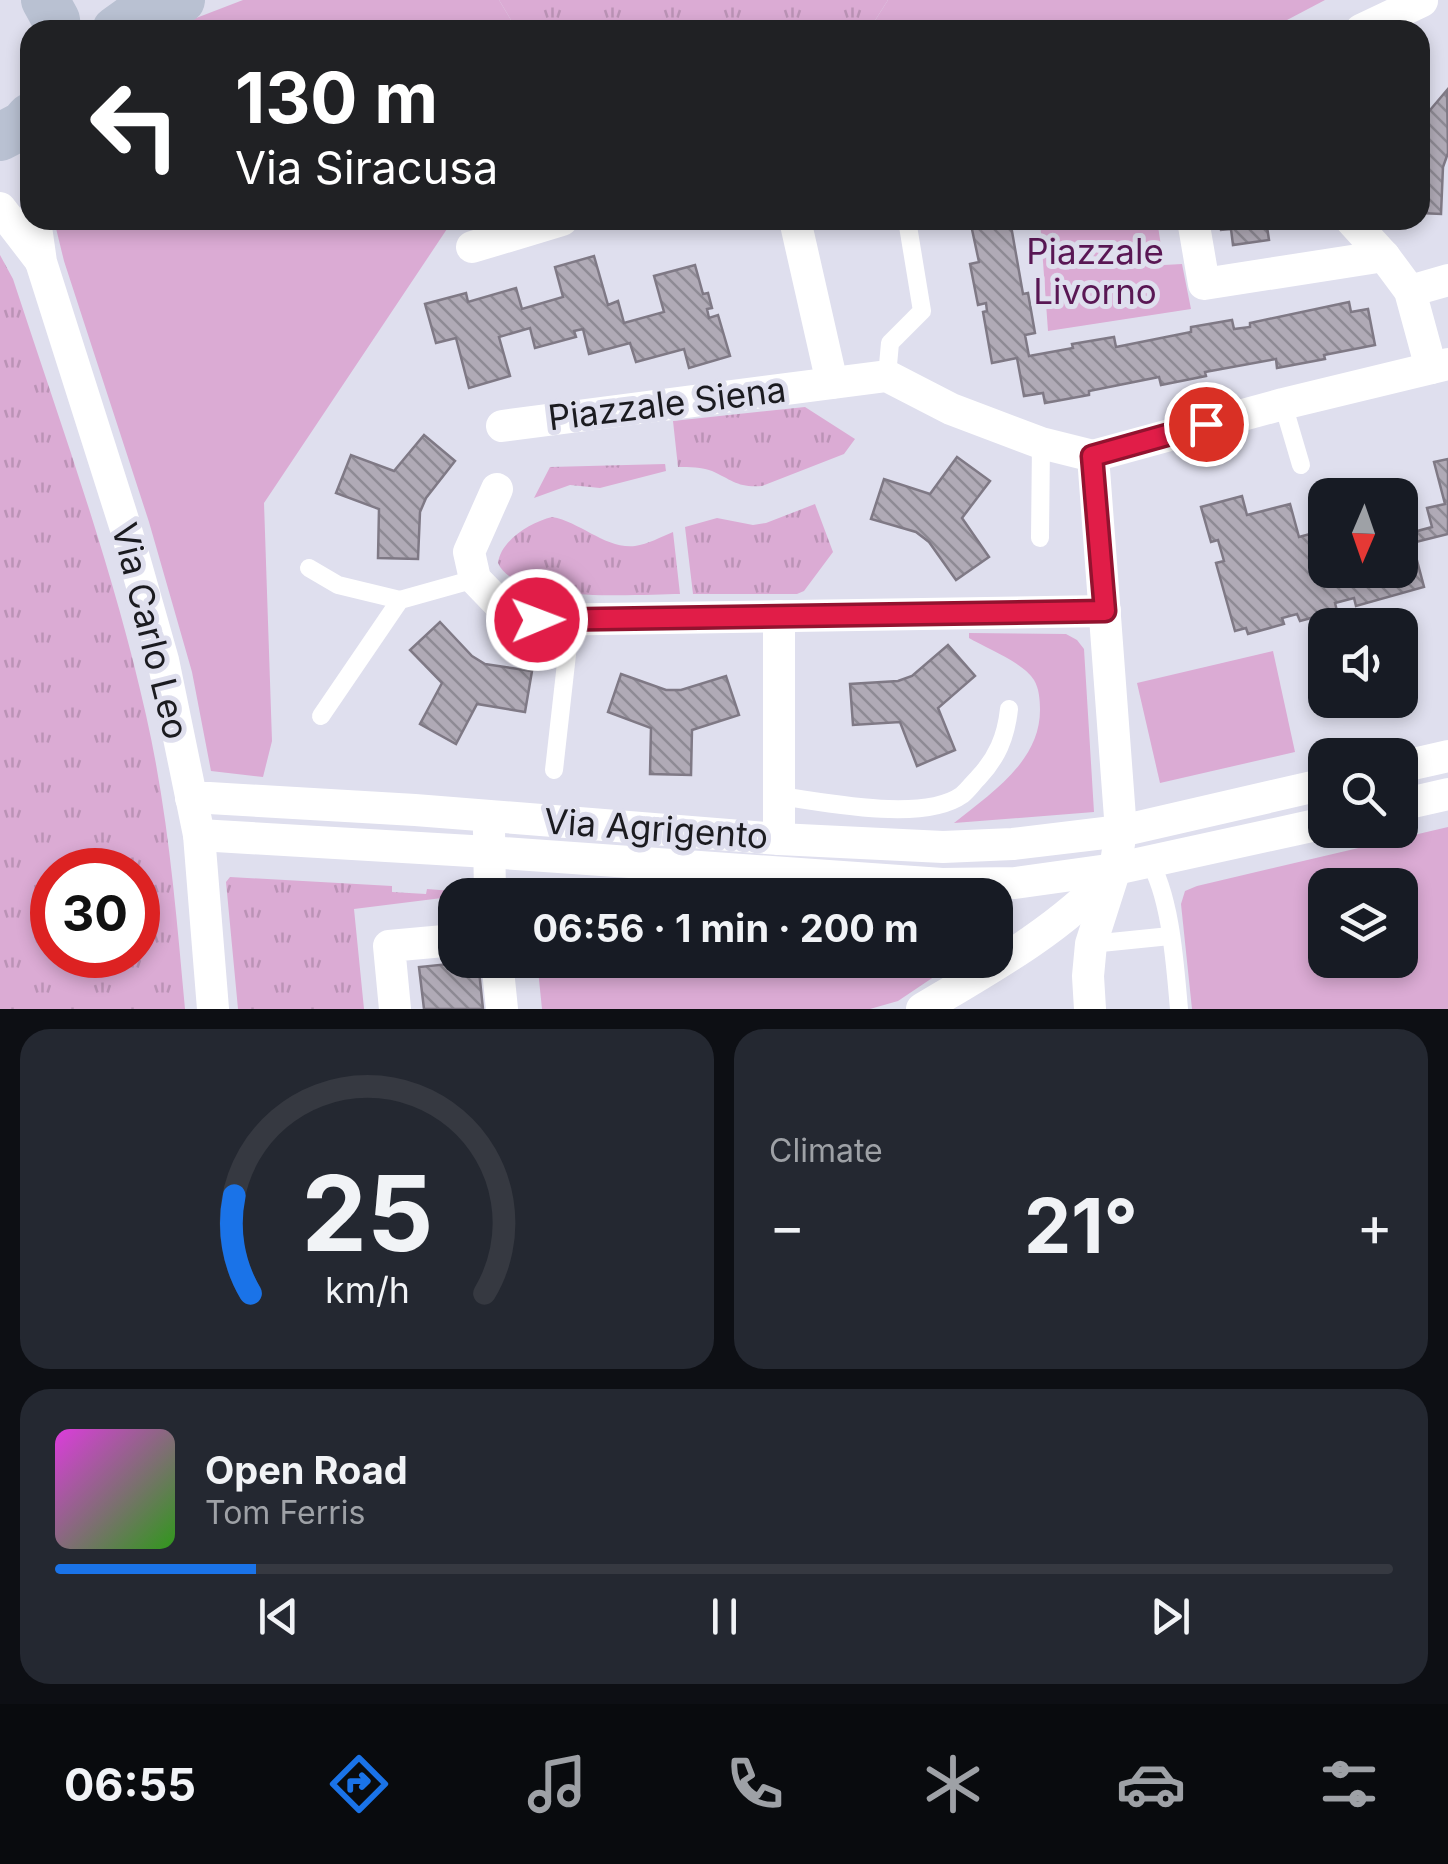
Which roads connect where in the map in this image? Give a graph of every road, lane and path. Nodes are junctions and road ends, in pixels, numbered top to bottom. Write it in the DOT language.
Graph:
graph roads {
  1 [pos="181,0"];
  2 [pos="1422,1"];
  3 [pos="130,20"];
  4 [pos="1382,20"];
  5 [pos="0,208"];
  6 [pos="37,230"];
  7 [pos="527,230"];
  8 [pos="797,230"];
  9 [pos="909,230"];
  10 [pos="1194,230"];
  11 [pos="1360,230"];
  12 [pos="472,246"];
  13 [pos="1384,256"];
  14 [pos="42,262"];
  15 [pos="1448,280"];
  16 [pos="1410,291"];
  17 [pos="1440,366"];
  18 [pos="887,376"];
  19 [pos="832,382"];
  20 [pos="1283,404"];
  21 [pos="502,426"];
  22 [pos="1042,442"];
  23 [pos="1092,456"];
  24 [pos="1301,465"];
  25 [pos="496,490"];
  26 [pos="1040,538"];
  27 [pos="309,568"];
  28 [pos="475,578"];
  29 [pos="400,600"];
  30 [pos="1105,611"];
  31 [pos="779,616"];
  32 [pos="571,619"];
  33 [pos="1009,709"];
  34 [pos="321,716"];
  35 [pos="1448,756"];
  36 [pos="1418,763"];
  37 [pos="554,770"];
  38 [pos="1308,788"];
  39 [pos="1448,794"];
  40 [pos="779,796"];
  41 [pos="191,798"];
  42 [pos="1418,801"];
  43 [pos="490,816"];
  44 [pos="1308,827"];
  45 [pos="1121,831"];
  46 [pos="199,835"];
  47 [pos="779,839"];
  48 [pos="488,852"];
  49 [pos="1150,862"];
  50 [pos="1115,869"];
  51 [pos="489,878"];
  52 [pos="1170,936"];
  53 [pos="438,942"];
  54 [pos="1091,944"];
  55 [pos="499,978"];
  56 [pos="214,1009"];
  57 [pos="395,1009"];
  58 [pos="502,1009"];
  59 [pos="922,1009"];
  60 [pos="1090,1009"];
  61 [pos="1179,1009"];
  1 -- 3 [label="main road"];
  2 -- 4 [label="street"];
  5 -- 14 [label="street, Via Carlo Leo"];
  6 -- 14 [label="street, Via Carlo Leo"];
  7 -- 12 [label="street"];
  8 -- 19 [label="street, Piazzale Siena"];
  9 -- 18 [label="lane"];
  10 -- 13 [label="street"];
  11 -- 13 [label="street"];
  13 -- 16 [label="street"];
  14 -- 41 [label="street, Via Carlo Leo"];
  15 -- 16 [label="street"];
  16 -- 17 [label="street"];
  17 -- 20 [label="street"];
  18 -- 19 [label="street, Piazzale Siena"];
  18 -- 22 [label="street"];
  19 -- 21 [label="street, Piazzale Siena"];
  20 -- 23 [label="street"];
  20 -- 24 [label="lane"];
  22 -- 23 [label="street"];
  22 -- 26 [label="lane"];
  23 -- 30 [label="street"];
  25 -- 28 [label="street"];
  27 -- 29 [label="lane"];
  28 -- 29 [label="lane"];
  28 -- 32 [label="street"];
  29 -- 34 [label="lane"];
  30 -- 31 [label="street"];
  30 -- 45 [label="street"];
  31 -- 32 [label="street"];
  31 -- 40 [label="street"];
  32 -- 37 [label="lane"];
  33 -- 40 [label="lane"];
  35 -- 36 [label="street"];
  38 -- 45 [label="street, Via Agrigento"];
  39 -- 42 [label="street"];
  40 -- 47 [label="street"];
  41 -- 43 [label="street, Via Agrigento"];
  41 -- 46 [label="street, Via Carlo Leo"];
  43 -- 47 [label="street, Via Agrigento"];
  43 -- 48 [label="street"];
  44 -- 49 [label="street, Via Agrigento"];
  45 -- 47 [label="street, Via Agrigento"];
  45 -- 49 [label="lane"];
  45 -- 50 [label="street"];
  46 -- 48 [label="street, Via Agrigento"];
  46 -- 56 [label="street, Via Carlo Leo"];
  48 -- 50 [label="street, Via Agrigento"];
  48 -- 51 [label="street"];
  49 -- 50 [label="street, Via Agrigento"];
  49 -- 52 [label="lane"];
  50 -- 54 [label="street"];
  50 -- 59 [label="street"];
  52 -- 54 [label="lane"];
  52 -- 61 [label="lane"];
  53 -- 57 [label="street"];
  54 -- 60 [label="street"];
  55 -- 58 [label="street"];
}
